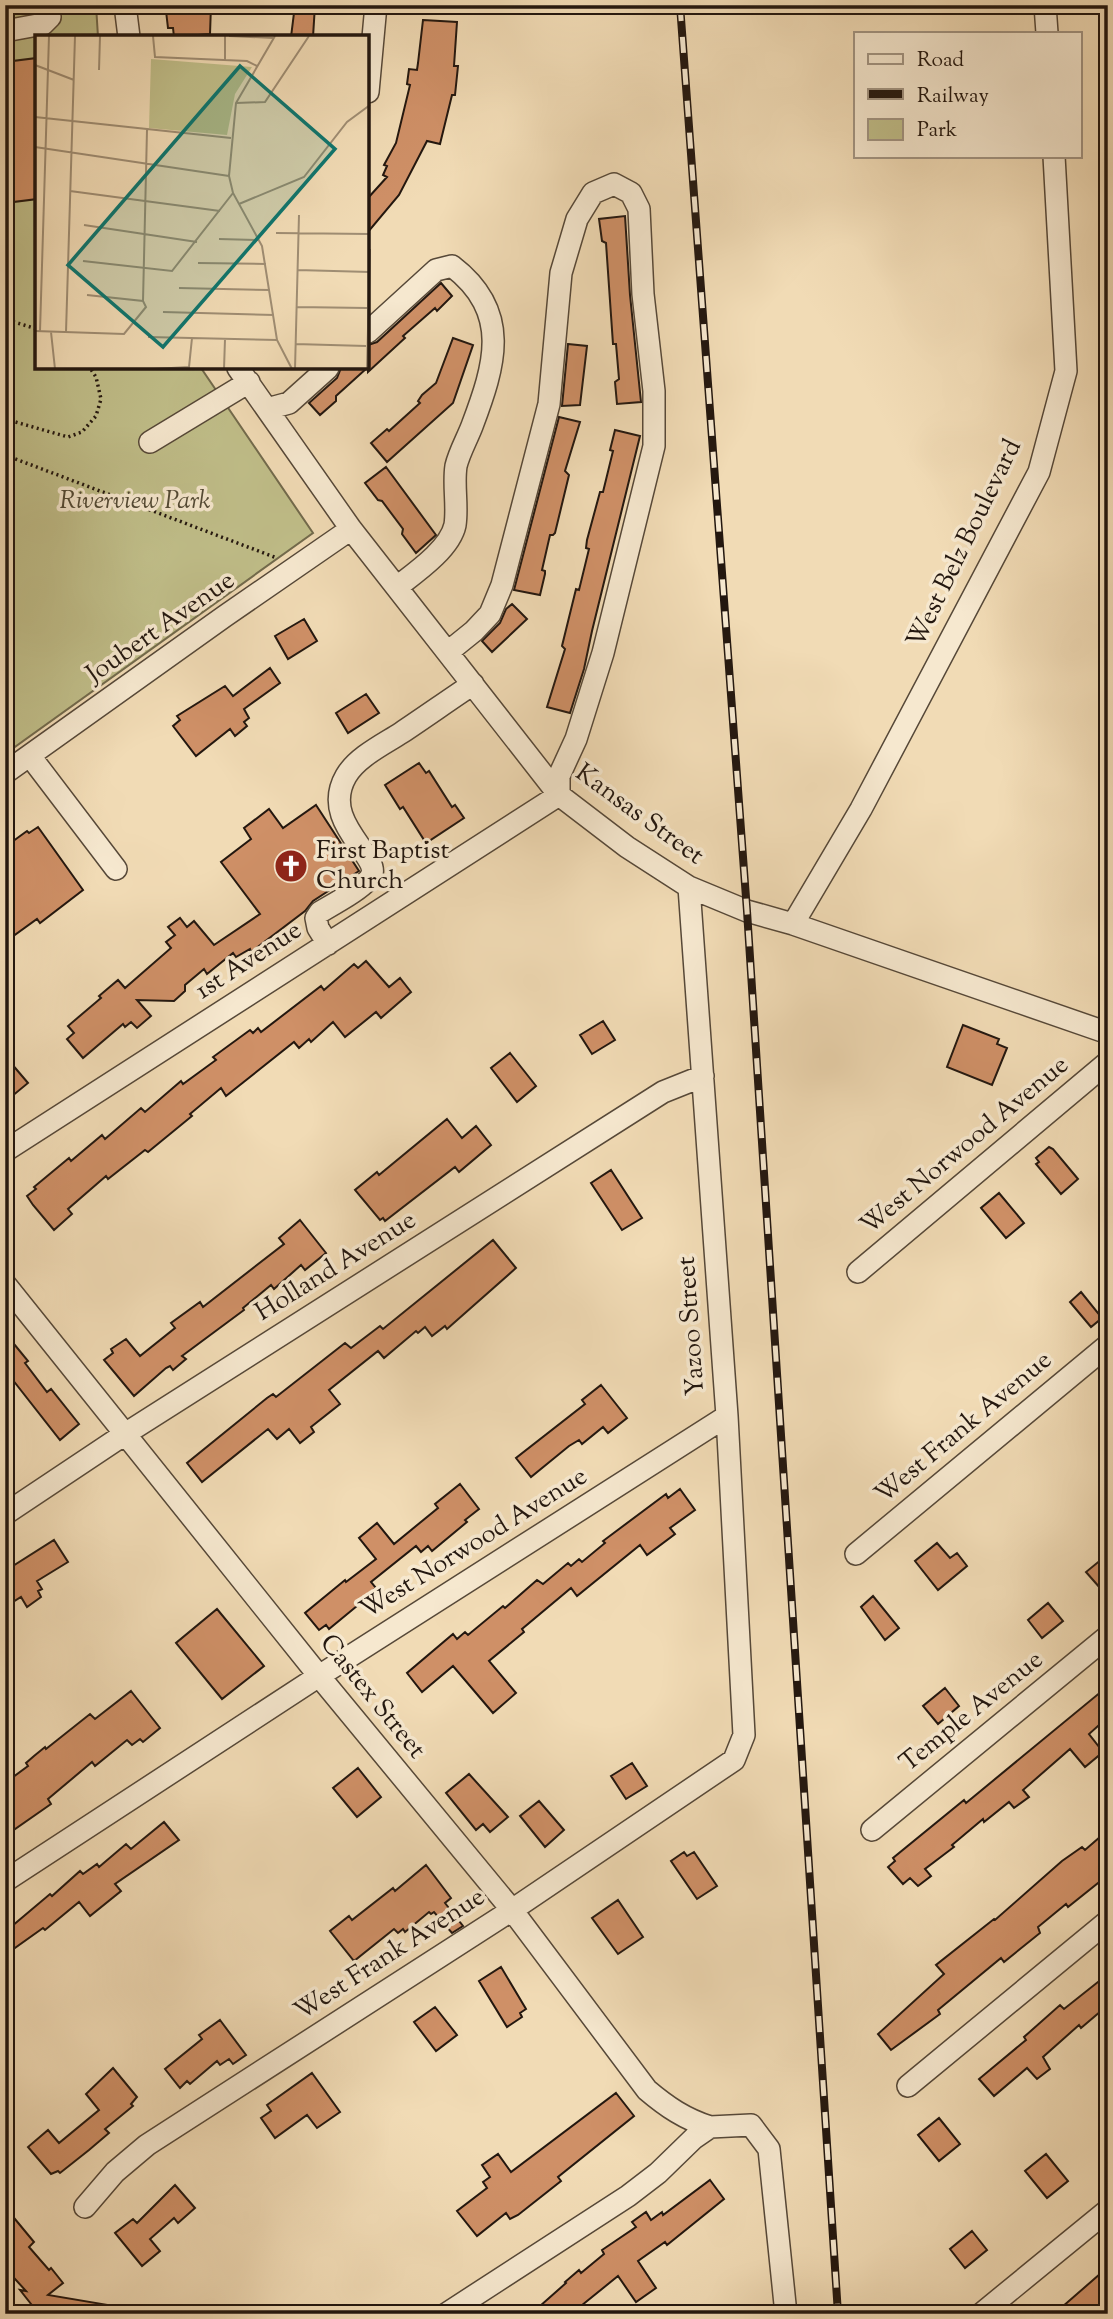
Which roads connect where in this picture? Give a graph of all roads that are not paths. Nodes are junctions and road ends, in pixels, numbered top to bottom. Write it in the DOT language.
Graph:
graph roads {
  1 [pos="125,5"];
  2 [pos="376,5"];
  3 [pos="1045,5"];
  4 [pos="45,15"];
  5 [pos="5,31"];
  6 [pos="1047,32"];
  7 [pos="129,35"];
  8 [pos="369,81"];
  9 [pos="1054,158"];
  10 [pos="369,331"];
  11 [pos="327,369"];
  12 [pos="243,375"];
  13 [pos="267,409"];
  14 [pos="150,442"];
  15 [pos="351,529"];
  16 [pos="397,587"];
  17 [pos="448,652"];
  18 [pos="473,684"];
  19 [pos="30,755"];
  20 [pos="5,773"];
  21 [pos="559,795"];
  22 [pos="116,869"];
  23 [pos="373,872"];
  24 [pos="690,887"];
  25 [pos="394,901"];
  26 [pos="793,924"];
  27 [pos="328,944"];
  28 [pos="1108,1033"];
  29 [pos="1108,1062"];
  30 [pos="703,1076"];
  31 [pos="5,1152"];
  32 [pos="858,1272"];
  33 [pos="5,1284"];
  34 [pos="1108,1345"];
  35 [pos="727,1416"];
  36 [pos="125,1434"];
  37 [pos="5,1514"];
  38 [pos="856,1554"];
  39 [pos="1108,1636"];
  40 [pos="318,1676"];
  41 [pos="734,1760"];
  42 [pos="872,1830"];
  43 [pos="5,1881"];
  44 [pos="512,1910"];
  45 [pos="1108,1921"];
  46 [pos="908,2087"];
  47 [pos="710,2127"];
  48 [pos="85,2207"];
  49 [pos="1108,2210"];
  50 [pos="446,2314"];
  51 [pos="786,2314"];
  52 [pos="981,2314"];
  1 -- 7 [label="street"];
  2 -- 8 [label="street"];
  3 -- 6 [label="street"];
  4 -- 5 [label="street"];
  9 -- 26 [label="street, West Belz Boulevard"];
  10 -- 16 [label="street"];
  11 -- 13 [label="street"];
  12 -- 13 [label="street, Kansas Street"];
  12 -- 14 [label="street"];
  13 -- 15 [label="street, Kansas Street"];
  15 -- 16 [label="street, Kansas Street"];
  15 -- 19 [label="street, Joubert Avenue"];
  16 -- 17 [label="street, Kansas Street"];
  17 -- 18 [label="street, Kansas Street"];
  17 -- 21 [label="street"];
  18 -- 21 [label="street, Kansas Street"];
  18 -- 23 [label="street"];
  19 -- 20 [label="street, Joubert Avenue"];
  19 -- 22 [label="street"];
  21 -- 24 [label="street, Kansas Street"];
  21 -- 25 [label="street, 1st Avenue"];
  23 -- 25 [label="street"];
  23 -- 27 [label="street"];
  24 -- 26 [label="street, Kansas Street"];
  24 -- 30 [label="street, Yazoo Street"];
  25 -- 27 [label="street, 1st Avenue"];
  26 -- 28 [label="street, Kansas Street"];
  27 -- 31 [label="street, 1st Avenue"];
  29 -- 32 [label="street, West Norwood Avenue"];
  30 -- 35 [label="street, Yazoo Street"];
  30 -- 36 [label="street, Holland Avenue"];
  33 -- 36 [label="street, Castex Street"];
  34 -- 38 [label="street, West Frank Avenue"];
  35 -- 40 [label="street, West Norwood Avenue"];
  35 -- 41 [label="street, Yazoo Street"];
  36 -- 37 [label="street, Holland Avenue"];
  36 -- 40 [label="street, Castex Street"];
  39 -- 42 [label="street, Temple Avenue"];
  40 -- 43 [label="street, West Norwood Avenue"];
  40 -- 44 [label="street, Castex Street"];
  41 -- 44 [label="street, West Frank Avenue"];
  44 -- 47 [label="street, Castex Street"];
  44 -- 48 [label="street, West Frank Avenue"];
  45 -- 46 [label="street"];
  47 -- 50 [label="street"];
  47 -- 51 [label="street"];
  49 -- 52 [label="street"];
}
